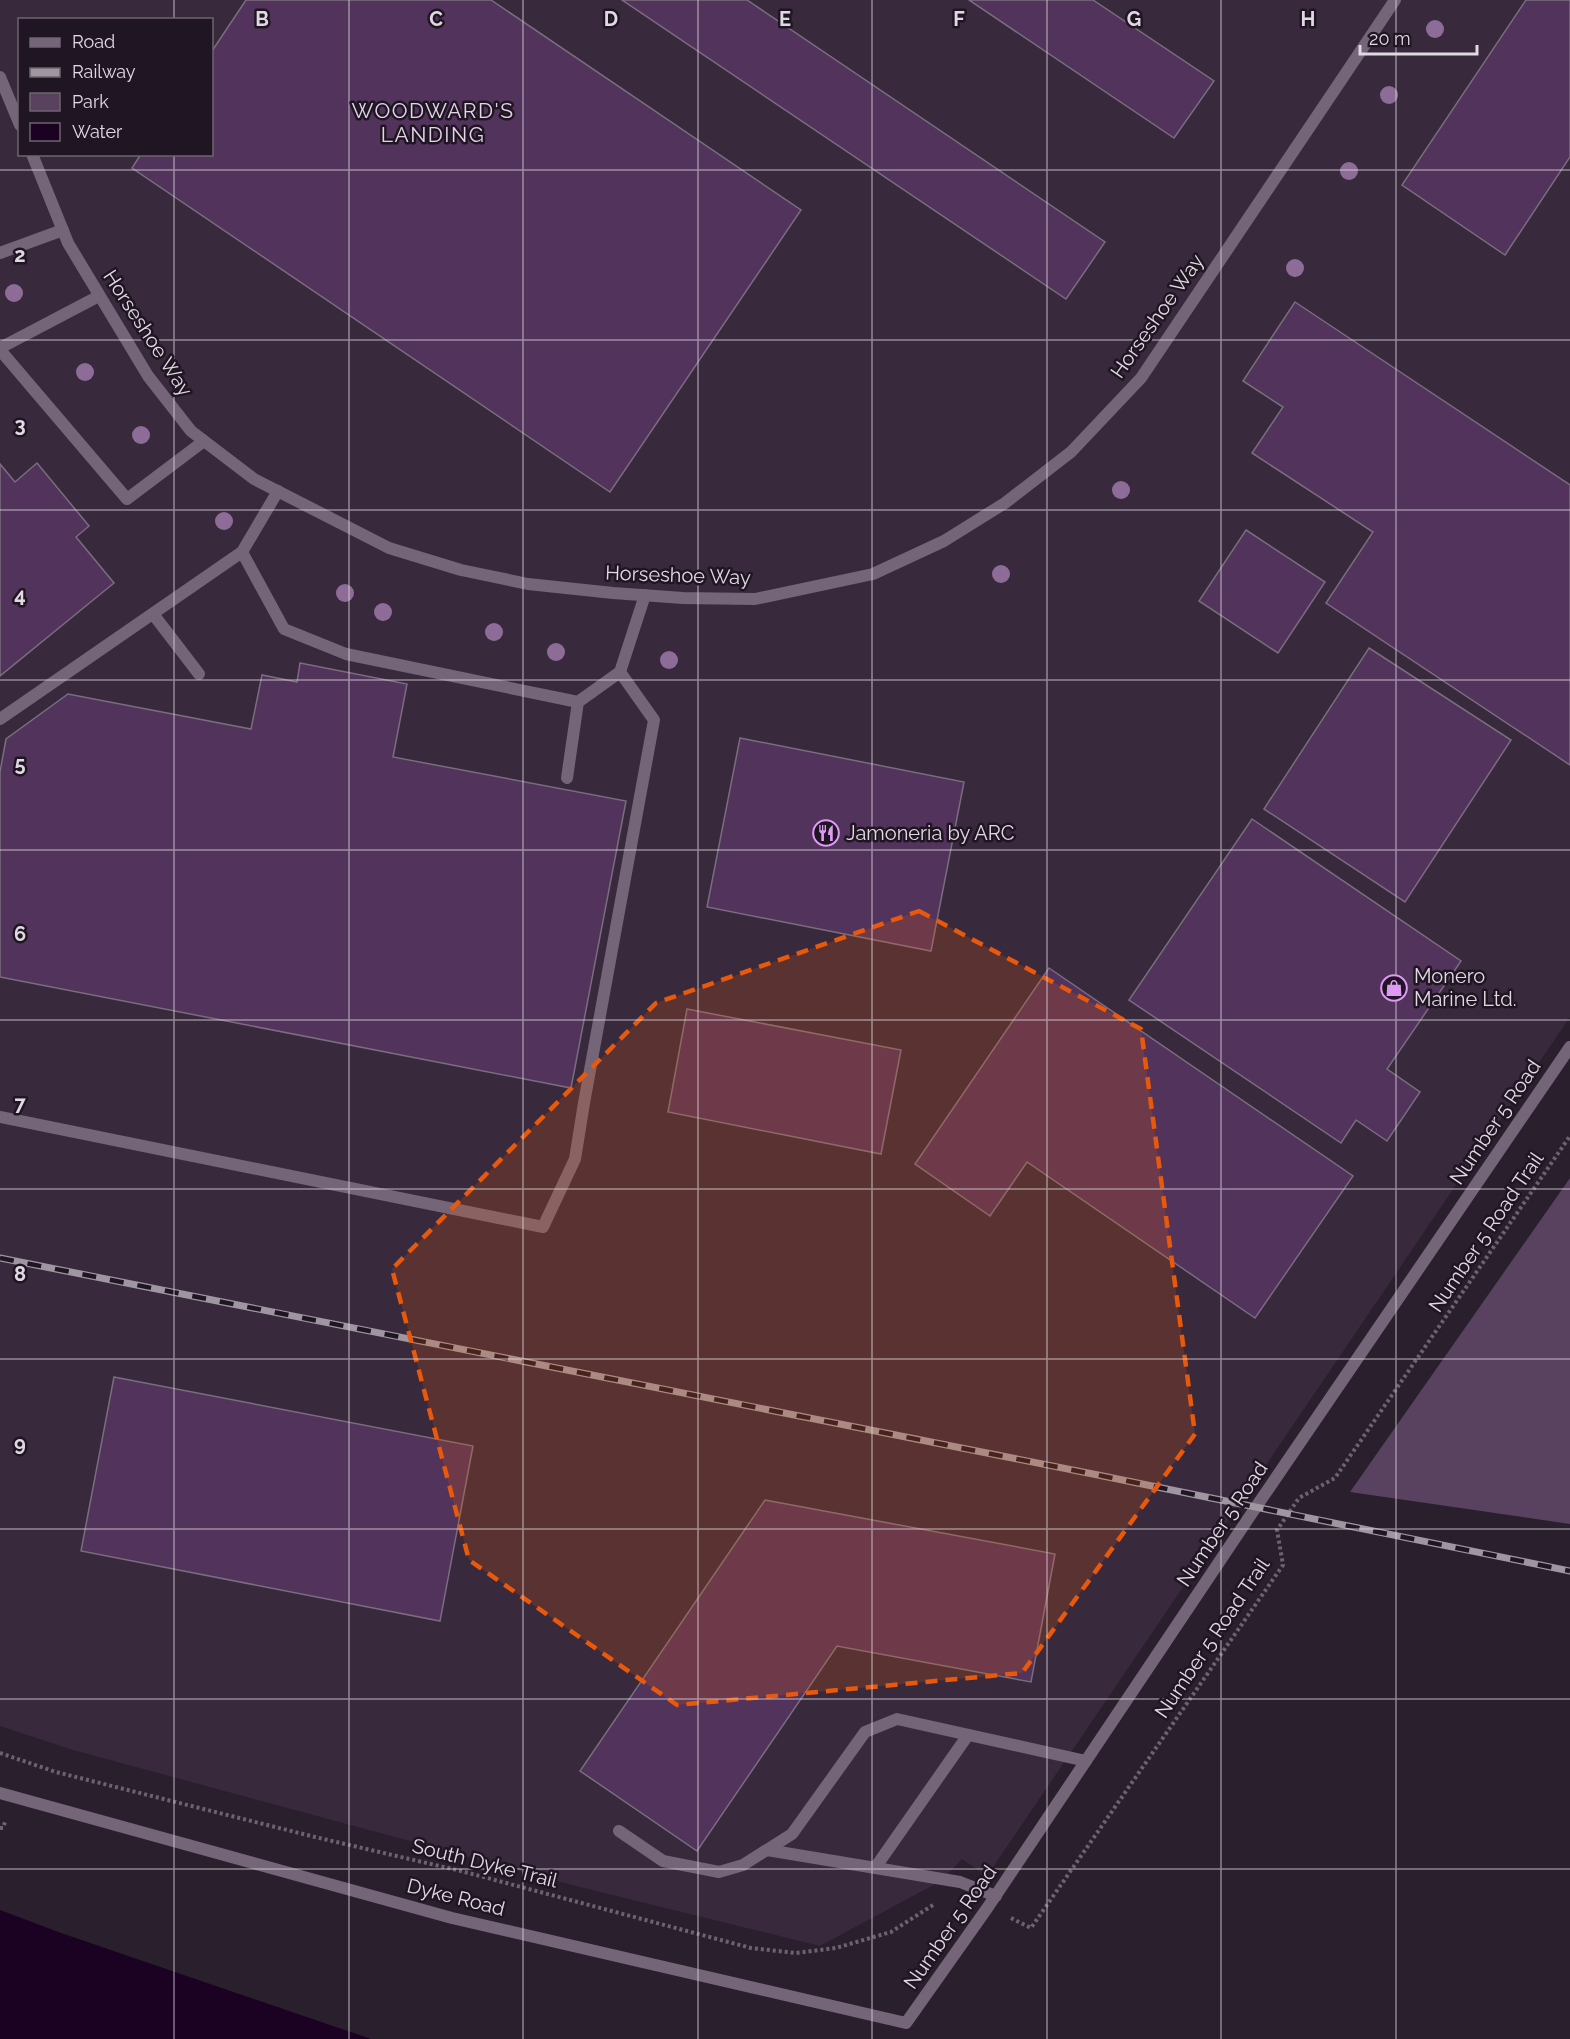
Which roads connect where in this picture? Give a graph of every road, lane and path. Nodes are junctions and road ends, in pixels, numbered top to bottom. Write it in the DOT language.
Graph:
graph roads {
  1 [pos="1395,0"];
  2 [pos="0,77"];
  3 [pos="18,120"];
  4 [pos="33,156"];
  5 [pos="63,230"];
  6 [pos="0,253"];
  7 [pos="99,296"];
  8 [pos="0,349"];
  9 [pos="204,441"];
  10 [pos="278,490"];
  11 [pos="242,552"];
  12 [pos="645,595"];
  13 [pos="153,614"];
  14 [pos="620,672"];
  15 [pos="199,675"];
  16 [pos="578,702"];
  17 [pos="0,719"];
  18 [pos="567,778"];
  19 [pos="1570,1047"];
  20 [pos="0,1117"];
  21 [pos="1570,1136"];
  22 [pos="968,1735"];
  23 [pos="0,1753"];
  24 [pos="1086,1761"];
  25 [pos="0,1793"];
  26 [pos="619,1831"];
  27 [pos="767,1850"];
  28 [pos="875,1868"];
  29 [pos="996,1896"];
  30 [pos="937,1903"];
  31 [pos="1031,1928"];
  32 [pos="906,2023"];
  1 -- 12 [label="street, Horseshoe Way"];
  2 -- 3 [label="street"];
  4 -- 5 [label="street, Horseshoe Way"];
  5 -- 6 [label="street"];
  5 -- 7 [label="street, Horseshoe Way"];
  7 -- 8 [label="street"];
  7 -- 9 [label="street, Horseshoe Way"];
  8 -- 9 [label="street"];
  9 -- 10 [label="street, Horseshoe Way"];
  10 -- 11 [label="street"];
  10 -- 12 [label="street, Horseshoe Way"];
  11 -- 13 [label="street"];
  11 -- 16 [label="street"];
  12 -- 14 [label="street"];
  13 -- 15 [label="street"];
  13 -- 17 [label="street"];
  14 -- 16 [label="street"];
  14 -- 20 [label="street"];
  16 -- 18 [label="street"];
  19 -- 24 [label="street, Number 5 Road"];
  21 -- 31 [label="path, Number 5 Road Trail"];
  22 -- 24 [label="street"];
  22 -- 27 [label="street"];
  22 -- 28 [label="street"];
  23 -- 30 [label="path, South Dyke Trail"];
  24 -- 29 [label="street, Number 5 Road"];
  25 -- 32 [label="street, Dyke Road"];
  26 -- 27 [label="street"];
  27 -- 28 [label="street"];
  28 -- 29 [label="street"];
  29 -- 32 [label="street, Number 5 Road"];
}
